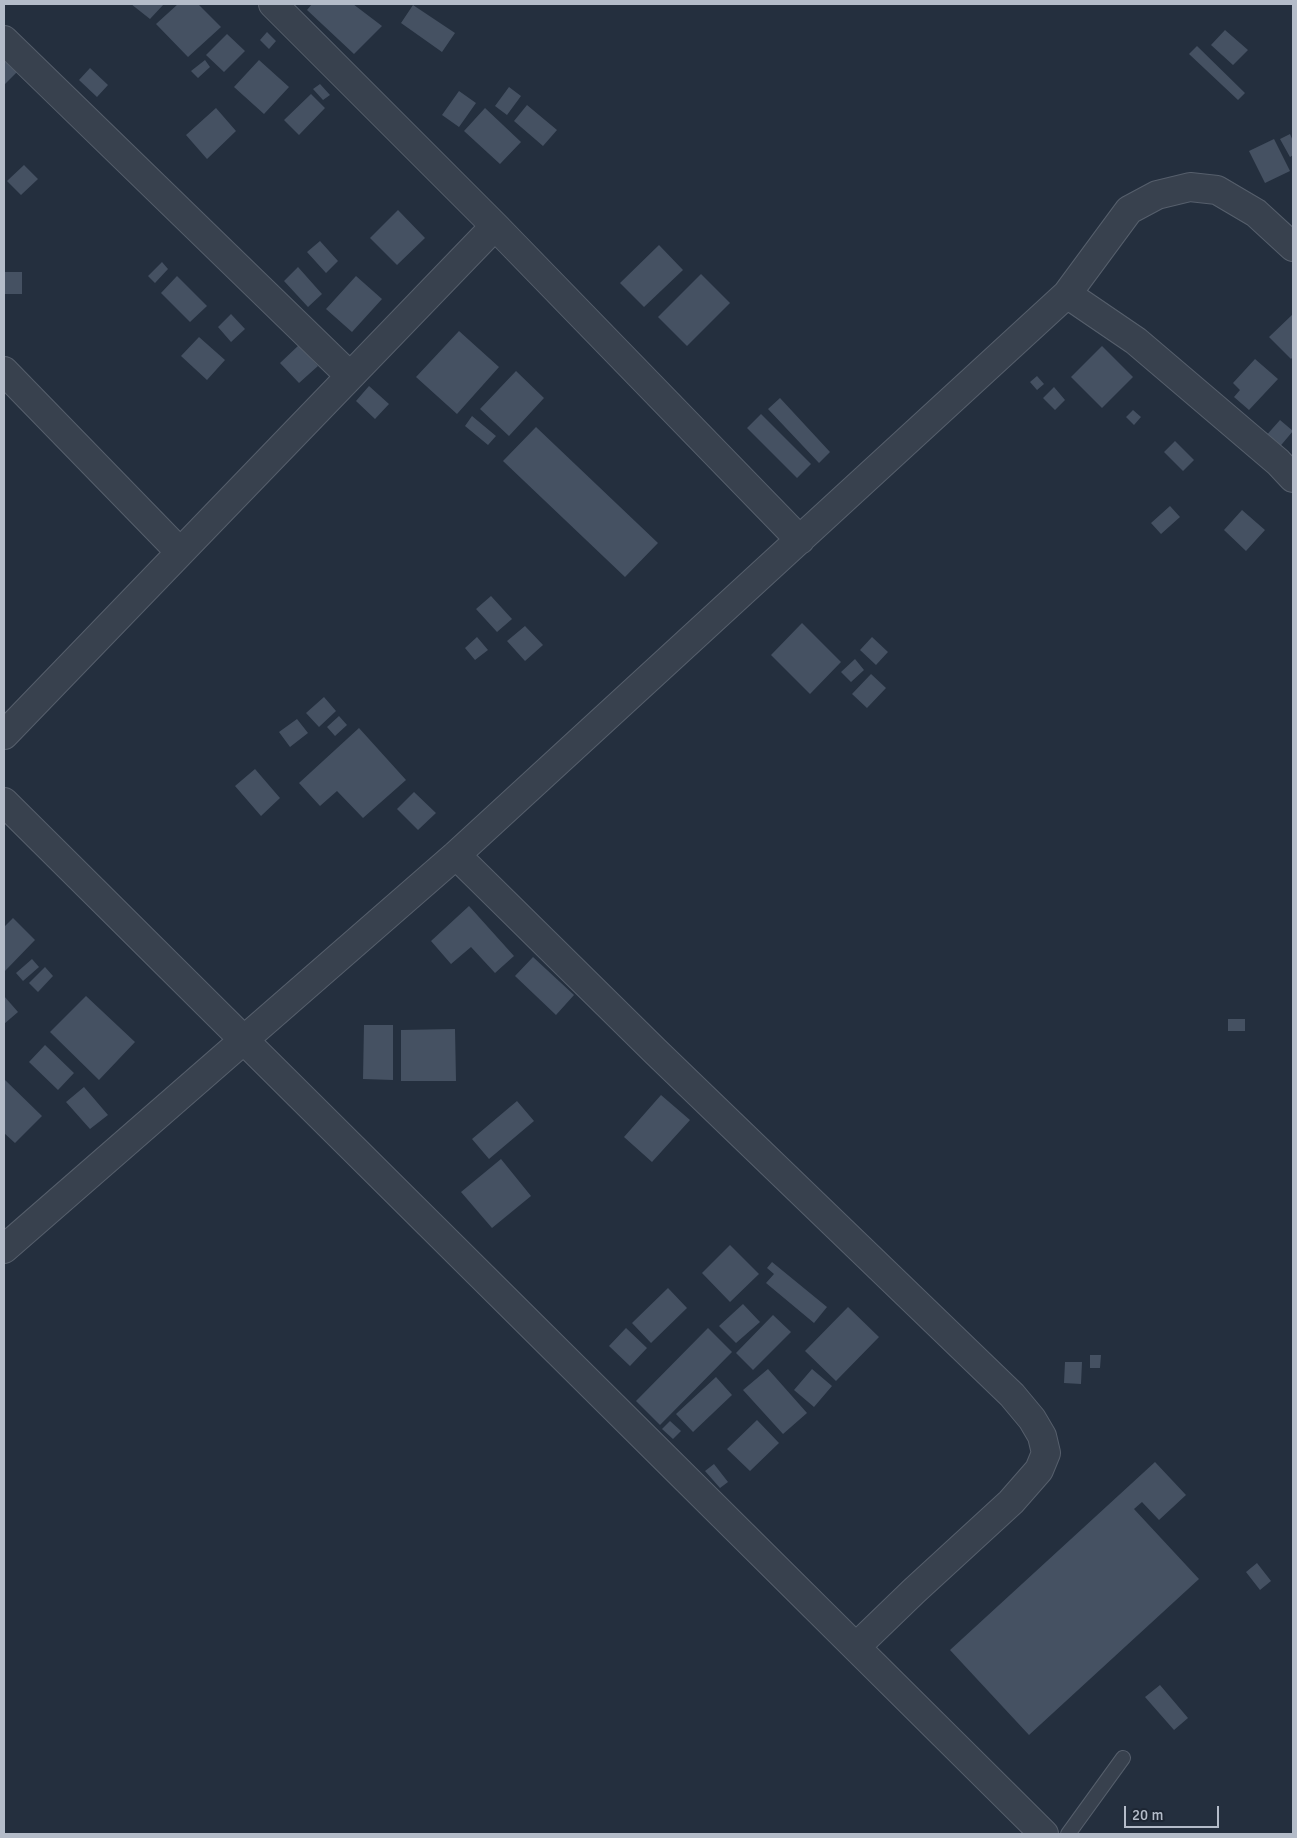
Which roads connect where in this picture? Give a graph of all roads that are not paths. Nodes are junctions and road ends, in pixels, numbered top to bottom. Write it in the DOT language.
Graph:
graph roads {
  1 [pos="273,4"];
  2 [pos="4,40"];
  3 [pos="495,226"];
  4 [pos="1293,247"];
  5 [pos="1067,294"];
  6 [pos="4,372"];
  7 [pos="350,376"];
  8 [pos="1293,478"];
  9 [pos="800,540"];
  10 [pos="180,552"];
  11 [pos="4,735"];
  12 [pos="4,802"];
  13 [pos="456,856"];
  14 [pos="245,1039"];
  15 [pos="4,1249"];
  16 [pos="856,1647"];
  17 [pos="1123,1758"];
  18 [pos="1044,1834"];
  19 [pos="1068,1834"];
  1 -- 3 [label="street"];
  2 -- 7 [label="street"];
  3 -- 7 [label="street"];
  3 -- 9 [label="street"];
  4 -- 5 [label="street"];
  5 -- 8 [label="street"];
  5 -- 9 [label="street"];
  6 -- 10 [label="street"];
  7 -- 10 [label="street"];
  9 -- 13 [label="street"];
  10 -- 11 [label="street"];
  12 -- 14 [label="street"];
  13 -- 14 [label="street"];
  13 -- 16 [label="street"];
  14 -- 15 [label="street"];
  14 -- 16 [label="street"];
  16 -- 18 [label="street"];
  17 -- 19 [label="lane"];
}
